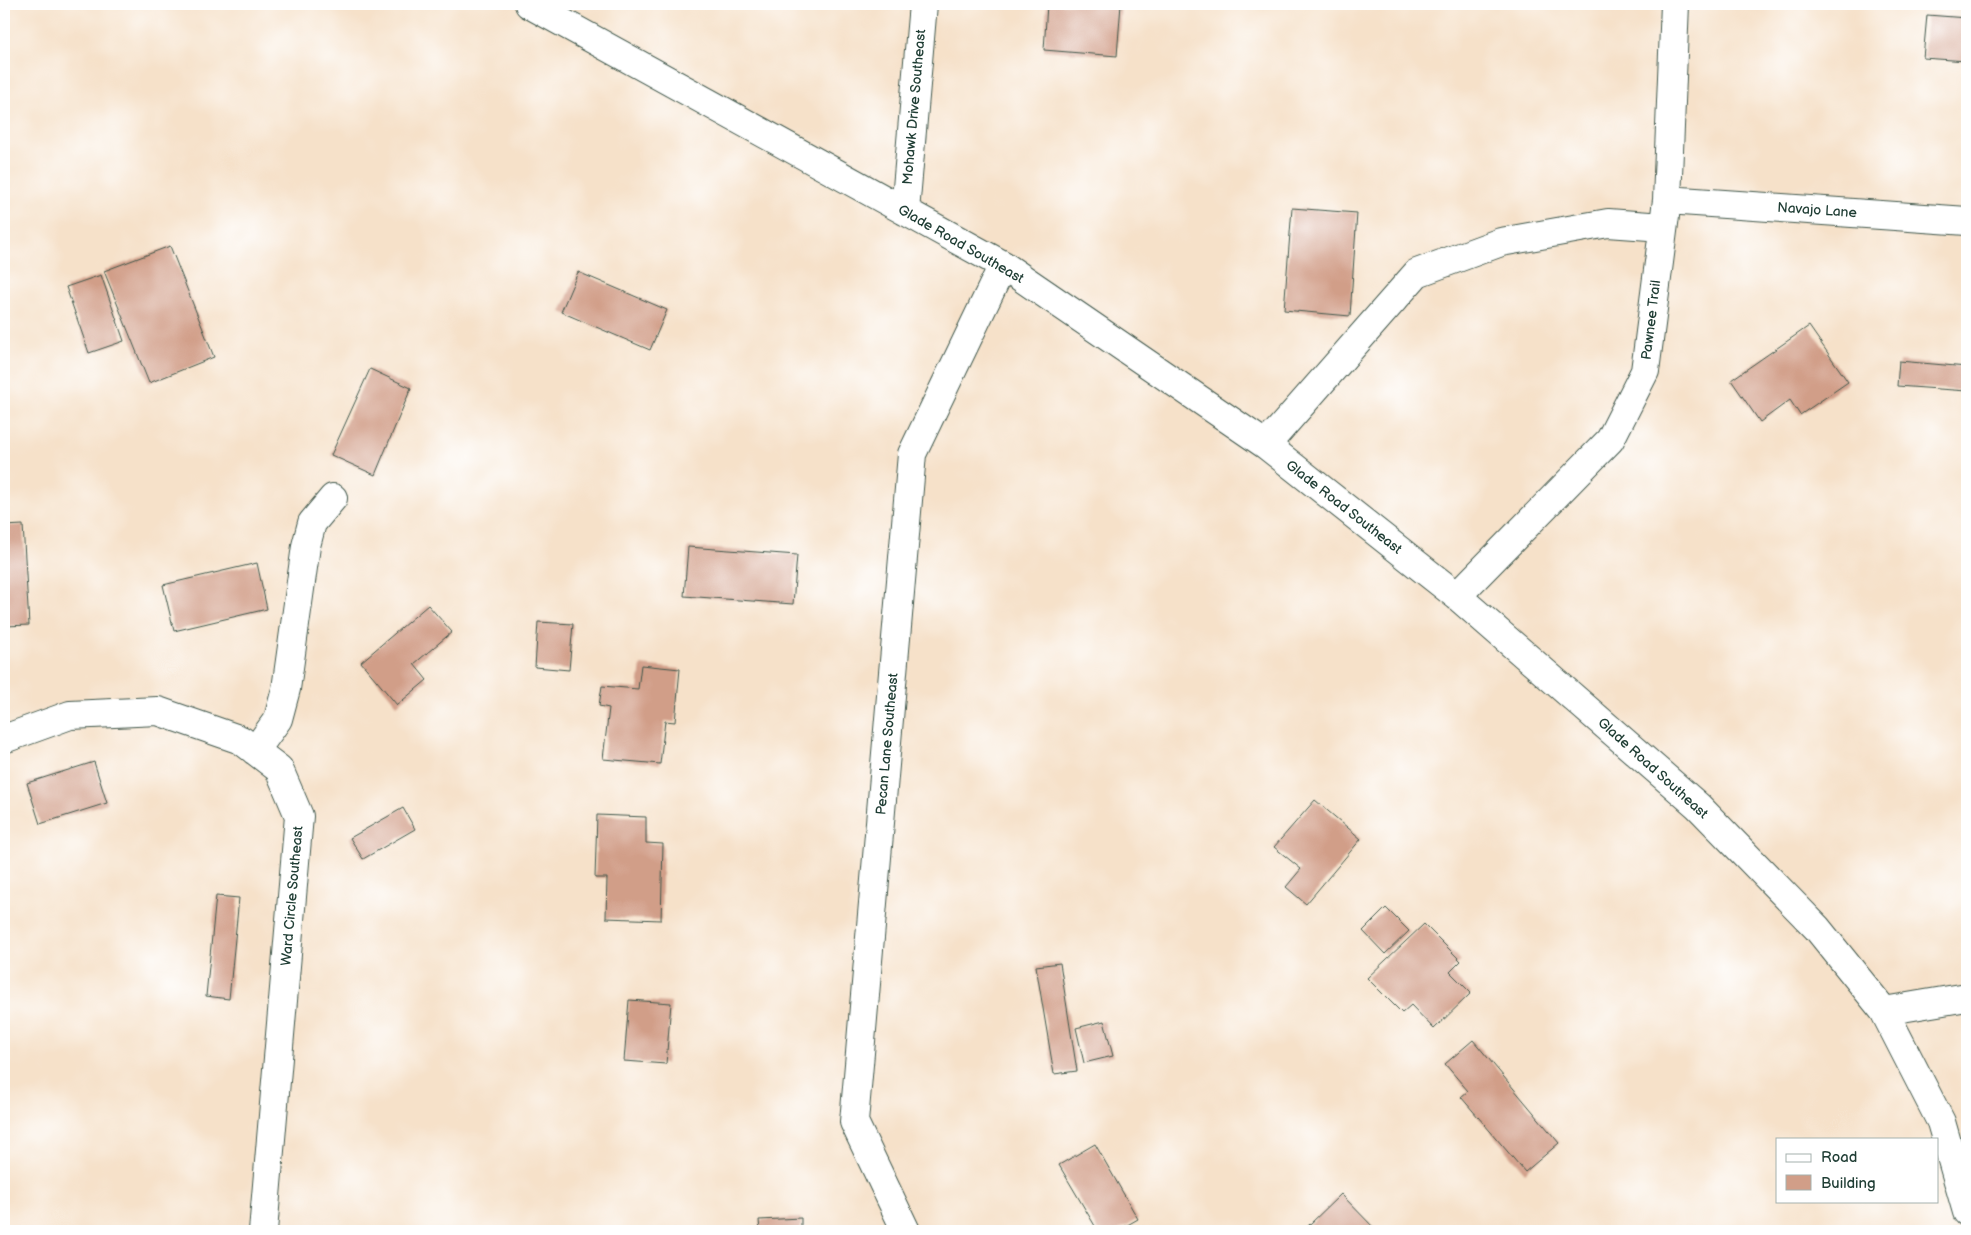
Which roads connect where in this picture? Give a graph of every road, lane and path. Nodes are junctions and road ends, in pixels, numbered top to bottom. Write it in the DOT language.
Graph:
graph roads {
  1 [pos="529,4"];
  2 [pos="923,4"];
  3 [pos="1675,4"];
  4 [pos="1667,200"];
  5 [pos="905,211"];
  6 [pos="1967,221"];
  7 [pos="1663,228"];
  8 [pos="1003,265"];
  9 [pos="1266,445"];
  10 [pos="333,498"];
  11 [pos="1457,596"];
  12 [pos="4,739"];
  13 [pos="255,751"];
  14 [pos="1967,997"];
  15 [pos="1884,1011"];
  16 [pos="1967,1212"];
  17 [pos="263,1231"];
  18 [pos="906,1231"];
  1 -- 5 [label="street, Glade Road Southeast"];
  2 -- 5 [label="street, Mohawk Drive Southeast"];
  3 -- 4 [label="street, Pawnee Trail"];
  4 -- 6 [label="street, Navajo Lane"];
  4 -- 7 [label="street, Pawnee Trail"];
  5 -- 8 [label="street, Glade Road Southeast"];
  7 -- 9 [label="street"];
  7 -- 11 [label="street, Pawnee Trail"];
  8 -- 9 [label="street, Glade Road Southeast"];
  8 -- 18 [label="street, Pecan Lane Southeast"];
  9 -- 11 [label="street, Glade Road Southeast"];
  10 -- 13 [label="street"];
  11 -- 15 [label="street, Glade Road Southeast"];
  12 -- 13 [label="street, Ward Circle Southeast"];
  13 -- 17 [label="street, Ward Circle Southeast"];
  14 -- 15 [label="street"];
  15 -- 16 [label="street, Glade Road Southeast"];
}
